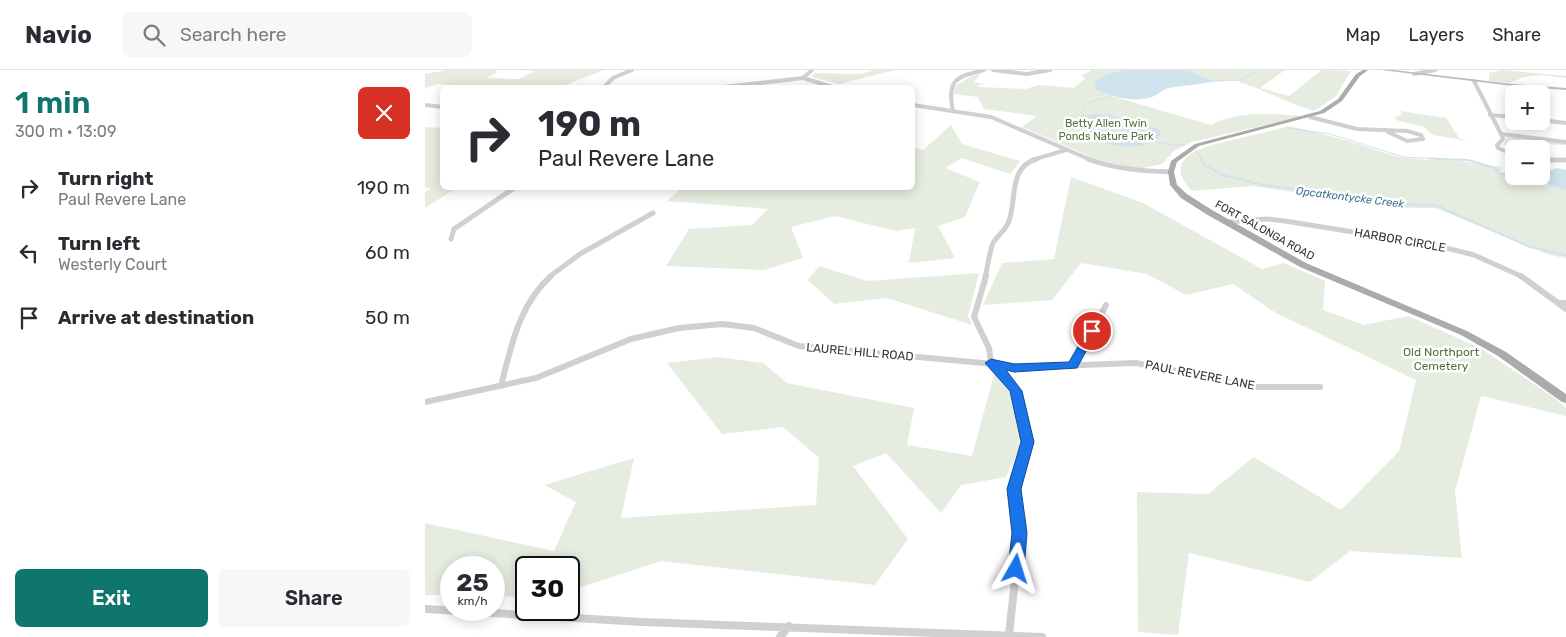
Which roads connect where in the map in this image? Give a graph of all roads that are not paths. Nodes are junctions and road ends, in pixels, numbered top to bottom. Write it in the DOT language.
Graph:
graph roads {
  1 [pos="633,70"];
  2 [pos="811,70"];
  3 [pos="984,70"];
  4 [pos="993,70"];
  5 [pos="1050,70"];
  6 [pos="1366,70"];
  7 [pos="1383,70"];
  8 [pos="1435,70"];
  9 [pos="1414,74"];
  10 [pos="803,78"];
  11 [pos="1475,81"];
  12 [pos="606,85"];
  13 [pos="741,85"];
  14 [pos="827,85"];
  15 [pos="1566,89"];
  16 [pos="425,105"];
  17 [pos="915,105"];
  18 [pos="440,107"];
  19 [pos="953,111"];
  20 [pos="1491,114"];
  21 [pos="1505,116"];
  22 [pos="1311,117"];
  23 [pos="1550,121"];
  24 [pos="1566,123"];
  25 [pos="1388,132"];
  26 [pos="1501,134"];
  27 [pos="1566,142"];
  28 [pos="1066,150"];
  29 [pos="1505,151"];
  30 [pos="1550,160"];
  31 [pos="1566,160"];
  32 [pos="1171,172"];
  33 [pos="511,190"];
  34 [pos="653,214"];
  35 [pos="1227,222"];
  36 [pos="451,238"];
  37 [pos="1558,303"];
  38 [pos="1566,303"];
  39 [pos="1106,305"];
  40 [pos="1566,309"];
  41 [pos="991,363"];
  42 [pos="1073,366"];
  43 [pos="501,386"];
  44 [pos="1320,387"];
  45 [pos="1566,399"];
  46 [pos="425,402"];
  47 [pos="425,609"];
  48 [pos="789,626"];
  49 [pos="1009,635"];
  50 [pos="780,637"];
  51 [pos="1042,637"];
  1 -- 12 [label="street"];
  2 -- 10 [label="street"];
  3 -- 19 [label="street"];
  4 -- 5 [label="street"];
  6 -- 22 [label="main road"];
  7 -- 9 [label="street"];
  8 -- 9 [label="street"];
  9 -- 11 [label="street"];
  10 -- 13 [label="street"];
  10 -- 14 [label="street"];
  11 -- 15 [label="street"];
  11 -- 20 [label="street"];
  16 -- 18 [label="street"];
  17 -- 19 [label="street"];
  19 -- 28 [label="street"];
  20 -- 21 [label="street"];
  20 -- 26 [label="street"];
  22 -- 25 [label="street"];
  22 -- 32 [label="main road"];
  23 -- 24 [label="street"];
  25 -- 25 [label="street"];
  26 -- 27 [label="street"];
  26 -- 29 [label="street"];
  28 -- 32 [label="street"];
  28 -- 41 [label="street"];
  30 -- 31 [label="street"];
  32 -- 35 [label="main road, FORT SALONGA ROAD"];
  33 -- 36 [label="street"];
  34 -- 43 [label="street"];
  35 -- 37 [label="street, HARBOR CIRCLE"];
  35 -- 45 [label="main road, FORT SALONGA ROAD"];
  37 -- 38 [label="street"];
  37 -- 40 [label="street, HARBOR CIRCLE"];
  39 -- 42 [label="street"];
  41 -- 42 [label="street, PAUL REVERE LANE"];
  41 -- 43 [label="street, LAUREL HILL ROAD"];
  41 -- 49 [label="street"];
  42 -- 44 [label="street, PAUL REVERE LANE"];
  43 -- 46 [label="street, LAUREL HILL ROAD"];
  47 -- 48 [label="street"];
  48 -- 49 [label="street"];
  48 -- 50 [label="street"];
  49 -- 51 [label="street"];
}
